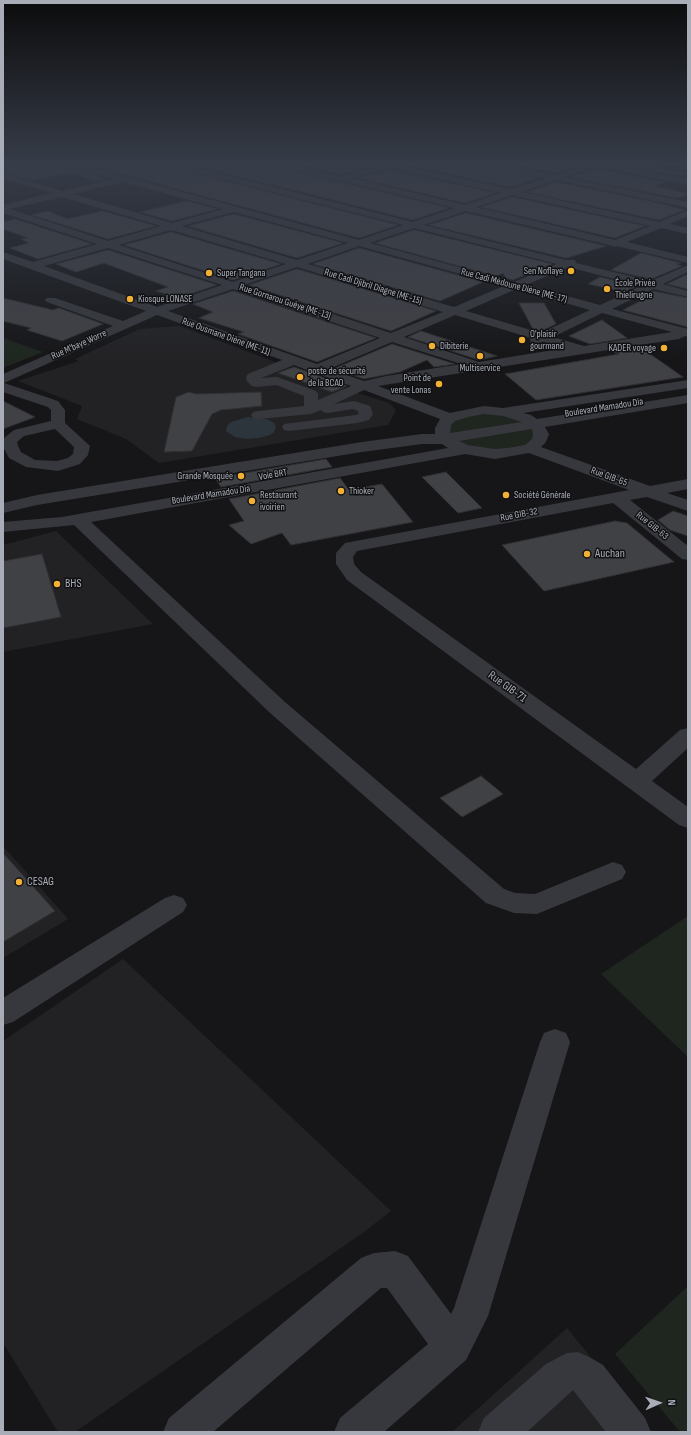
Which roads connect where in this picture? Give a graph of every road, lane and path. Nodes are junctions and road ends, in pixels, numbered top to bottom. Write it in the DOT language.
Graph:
graph roads {
  1 [pos="63,229"];
  2 [pos="161,229"];
  3 [pos="182,229"];
  4 [pos="307,229"];
  5 [pos="402,229"];
  6 [pos="430,229"];
  7 [pos="555,229"];
  8 [pos="650,229"];
  9 [pos="359,243"];
  10 [pos="616,243"];
  11 [pos="108,244"];
  12 [pos="595,252"];
  13 [pos="3,255"];
  14 [pos="582,258"];
  15 [pos="688,260"];
  16 [pos="568,263"];
  17 [pos="297,264"];
  18 [pos="32,266"];
  19 [pos="688,268"];
  20 [pos="233,285"];
  21 [pos="652,285"];
  22 [pos="515,286"];
  23 [pos="688,294"];
  24 [pos="51,300"];
  25 [pos="600,310"];
  26 [pos="156,311"];
  27 [pos="454,311"];
  28 [pos="124,325"];
  29 [pos="688,333"];
  30 [pos="542,337"];
  31 [pos="392,338"];
  32 [pos="582,349"];
  33 [pos="292,361"];
  34 [pos="482,364"];
  35 [pos="317,369"];
  36 [pos="342,378"];
  37 [pos="3,379"];
  38 [pos="688,384"];
  39 [pos="364,385"];
  40 [pos="3,387"];
  41 [pos="688,394"];
  42 [pos="688,399"];
  43 [pos="315,400"];
  44 [pos="688,404"];
  45 [pos="629,409"];
  46 [pos="264,416"];
  47 [pos="58,424"];
  48 [pos="530,426"];
  49 [pos="606,427"];
  50 [pos="282,428"];
  51 [pos="446,428"];
  52 [pos="465,449"];
  53 [pos="482,453"];
  54 [pos="58,466"];
  55 [pos="688,484"];
  56 [pos="250,488"];
  57 [pos="66,492"];
  58 [pos="647,492"];
  59 [pos="616,497"];
  60 [pos="3,499"];
  61 [pos="688,506"];
  62 [pos="3,508"];
  63 [pos="3,518"];
  64 [pos="70,520"];
  65 [pos="3,527"];
  66 [pos="3,535"];
  67 [pos="351,547"];
  68 [pos="688,555"];
  69 [pos="688,735"];
  70 [pos="637,782"];
  71 [pos="688,819"];
  72 [pos="613,872"];
  73 [pos="174,905"];
  74 [pos="3,1013"];
  75 [pos="555,1042"];
  76 [pos="453,1347"];
  77 [pos="183,1432"];
  78 [pos="354,1432"];
  79 [pos="498,1432"];
  80 [pos="631,1432"];
  1 -- 11 [label="street, Rue Gornarou Guèye (ME-13)"];
  2 -- 11 [label="street"];
  3 -- 17 [label="street, Rue Cadi Djibril Diagne (ME-15)"];
  4 -- 9 [label="street, Rue Cadi Médoune Diène (ME-17)"];
  5 -- 9 [label="street, Rue M'baye Worre"];
  6 -- 16 [label="street"];
  7 -- 10 [label="street"];
  8 -- 10 [label="street"];
  9 -- 17 [label="street, Rue M'baye Worre"];
  9 -- 22 [label="street, Rue Cadi Médoune Diène (ME-17)"];
  10 -- 12 [label="street"];
  10 -- 15 [label="street"];
  11 -- 18 [label="street"];
  11 -- 20 [label="street, Rue Gornarou Guèye (ME-13)"];
  13 -- 18 [label="street, Rue Ousmane Diène (ME-11)"];
  14 -- 16 [label="street"];
  16 -- 21 [label="street"];
  16 -- 22 [label="street"];
  17 -- 20 [label="street, Rue M'baye Worre"];
  17 -- 27 [label="street, Rue Cadi Djibril Diagne (ME-15)"];
  18 -- 26 [label="street, Rue Ousmane Diène (ME-11)"];
  19 -- 21 [label="street"];
  20 -- 26 [label="street, Rue M'baye Worre"];
  20 -- 31 [label="street, Rue Gornarou Guèye (ME-13)"];
  21 -- 23 [label="street"];
  21 -- 25 [label="street"];
  22 -- 25 [label="street, Rue Cadi Médoune Diène (ME-17)"];
  22 -- 27 [label="street"];
  24 -- 28 [label="street"];
  25 -- 29 [label="street, Rue Cadi Médoune Diène (ME-17)"];
  25 -- 30 [label="street"];
  26 -- 28 [label="street, Rue M'baye Worre"];
  26 -- 33 [label="street, Rue Ousmane Diène (ME-11)"];
  27 -- 30 [label="street, Rue Cadi Djibril Diagne (ME-15)"];
  27 -- 31 [label="street"];
  28 -- 37 [label="street, Rue M'baye Worre"];
  29 -- 32 [label="street"];
  30 -- 32 [label="street, Rue Cadi Djibril Diagne (ME-15)"];
  30 -- 34 [label="street"];
  31 -- 34 [label="street, Rue Gornarou Guèye (ME-13)"];
  31 -- 35 [label="street"];
  32 -- 34 [label="street"];
  33 -- 35 [label="street, Rue Ousmane Diène (ME-11)"];
  33 -- 43 [label="street"];
  34 -- 39 [label="street"];
  35 -- 36 [label="street, Rue Ousmane Diène (ME-11)"];
  36 -- 39 [label="street, Rue Ousmane Diène (ME-11)"];
  36 -- 43 [label="street"];
  38 -- 48 [label="street"];
  39 -- 43 [label="street"];
  39 -- 51 [label="street, Rue Ousmane Diène (ME-11)"];
  40 -- 47 [label="street"];
  41 -- 45 [label="street, Boulevard Mamadou Dia"];
  42 -- 48 [label="street, Voie BRT"];
  43 -- 46 [label="street"];
  43 -- 50 [label="street"];
  44 -- 45 [label="street, Boulevard Mamadou Dia"];
  45 -- 48 [label="street, Boulevard Mamadou Dia"];
  45 -- 48 [label="street, Boulevard Mamadou Dia"];
  45 -- 49 [label="street"];
  47 -- 54 [label="street"];
  47 -- 54 [label="street"];
  48 -- 51 [label="street, Voie BRT"];
  48 -- 51 [label="street"];
  48 -- 53 [label="street"];
  48 -- 58 [label="street, Rue GIB-65"];
  51 -- 52 [label="street, Rue Ousmane Diène (ME-11)"];
  51 -- 57 [label="street, Voie BRT"];
  51 -- 63 [label="street, Voie BRT"];
  52 -- 53 [label="street"];
  52 -- 56 [label="street, Boulevard Mamadou Dia"];
  53 -- 56 [label="street"];
  54 -- 57 [label="street"];
  55 -- 58 [label="street, Rue GIB-32"];
  56 -- 64 [label="street, Boulevard Mamadou Dia"];
  57 -- 60 [label="street"];
  57 -- 62 [label="street, Voie BRT"];
  58 -- 59 [label="street, Rue GIB-32"];
  58 -- 61 [label="street, Rue GIB-65"];
  59 -- 67 [label="street, Rue GIB-32"];
  59 -- 68 [label="street, Rue GIB-63"];
  64 -- 65 [label="street, Boulevard Mamadou Dia"];
  64 -- 66 [label="street"];
  64 -- 72 [label="street"];
  67 -- 70 [label="street, Rue GIB-71"];
  69 -- 70 [label="street"];
  70 -- 71 [label="street, Rue GIB-71"];
  73 -- 74 [label="street"];
  75 -- 76 [label="street"];
  76 -- 77 [label="street"];
  76 -- 78 [label="street"];
  79 -- 80 [label="street"];
}
